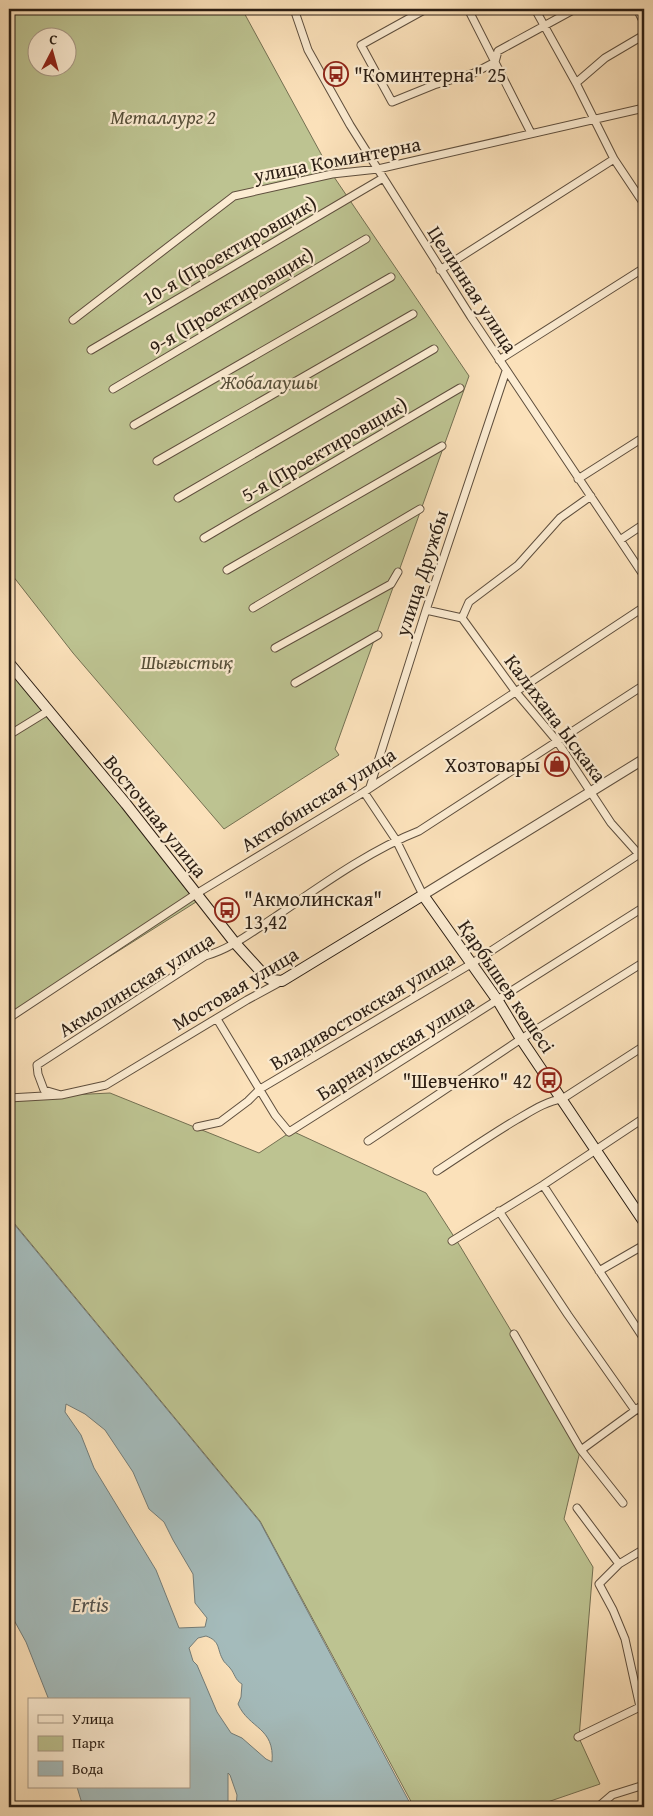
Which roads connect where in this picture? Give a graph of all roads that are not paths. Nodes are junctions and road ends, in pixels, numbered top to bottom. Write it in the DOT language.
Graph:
graph roads {
  1 [pos="294,9"];
  2 [pos="426,9"];
  3 [pos="468,9"];
  4 [pos="535,9"];
  5 [pos="575,9"];
  6 [pos="636,9"];
  7 [pos="644,23"];
  8 [pos="545,26"];
  9 [pos="644,35"];
  10 [pos="495,62"];
  11 [pos="576,83"];
  12 [pos="644,108"];
  13 [pos="594,119"];
  14 [pos="531,133"];
  15 [pos="614,159"];
  16 [pos="378,169"];
  17 [pos="383,178"];
  18 [pos="644,204"];
  19 [pos="366,239"];
  20 [pos="644,268"];
  21 [pos="440,270"];
  22 [pos="391,277"];
  23 [pos="413,314"];
  24 [pos="73,320"];
  25 [pos="434,349"];
  26 [pos="91,350"];
  27 [pos="499,360"];
  28 [pos="506,371"];
  29 [pos="460,388"];
  30 [pos="113,389"];
  31 [pos="134,425"];
  32 [pos="644,437"];
  33 [pos="442,446"];
  34 [pos="157,461"];
  35 [pos="578,479"];
  36 [pos="591,496"];
  37 [pos="178,498"];
  38 [pos="420,509"];
  39 [pos="644,524"];
  40 [pos="204,538"];
  41 [pos="620,540"];
  42 [pos="227,570"];
  43 [pos="398,572"];
  44 [pos="644,576"];
  45 [pos="644,607"];
  46 [pos="254,608"];
  47 [pos="426,610"];
  48 [pos="462,618"];
  49 [pos="378,636"];
  50 [pos="275,648"];
  51 [pos="9,663"];
  52 [pos="295,683"];
  53 [pos="644,686"];
  54 [pos="515,691"];
  55 [pos="48,711"];
  56 [pos="9,735"];
  57 [pos="557,741"];
  58 [pos="644,759"];
  59 [pos="367,790"];
  60 [pos="591,792"];
  61 [pos="396,840"];
  62 [pos="643,855"];
  63 [pos="196,894"];
  64 [pos="423,895"];
  65 [pos="644,907"];
  66 [pos="235,943"];
  67 [pos="644,962"];
  68 [pos="471,964"];
  69 [pos="282,981"];
  70 [pos="498,1000"];
  71 [pos="9,1018"];
  72 [pos="217,1018"];
  73 [pos="521,1039"];
  74 [pos="644,1046"];
  75 [pos="260,1089"];
  76 [pos="61,1095"];
  77 [pos="9,1098"];
  78 [pos="562,1099"];
  79 [pos="644,1118"];
  80 [pos="197,1127"];
  81 [pos="368,1141"];
  82 [pos="596,1151"];
  83 [pos="437,1171"];
  84 [pos="543,1185"];
  85 [pos="499,1211"];
  86 [pos="644,1222"];
  87 [pos="452,1241"];
  88 [pos="644,1245"];
  89 [pos="599,1271"];
  90 [pos="514,1334"];
  91 [pos="644,1338"];
  92 [pos="641,1406"];
  93 [pos="644,1415"];
  94 [pos="581,1450"];
  95 [pos="623,1503"];
  96 [pos="577,1508"];
  97 [pos="644,1549"];
  98 [pos="619,1564"];
  99 [pos="642,1706"];
  100 [pos="578,1737"];
  101 [pos="644,1785"];
  102 [pos="598,1807"];
  1 -- 16 [label="street, Целинная улица"];
  2 -- 10 [label="street"];
  3 -- 10 [label="street"];
  4 -- 8 [label="street"];
  5 -- 8 [label="street"];
  6 -- 7 [label="street"];
  8 -- 10 [label="street"];
  8 -- 11 [label="street"];
  9 -- 11 [label="street"];
  10 -- 14 [label="street"];
  11 -- 13 [label="street"];
  12 -- 13 [label="street, улица Коминтерна"];
  13 -- 14 [label="street, улица Коминтерна"];
  13 -- 15 [label="street"];
  14 -- 16 [label="street, улица Коминтерна"];
  15 -- 18 [label="street"];
  15 -- 21 [label="street"];
  16 -- 17 [label="street, Целинная улица"];
  16 -- 24 [label="street, улица Коминтерна"];
  17 -- 21 [label="street, Целинная улица"];
  17 -- 26 [label="street, 10-я (Проектировщик)"];
  19 -- 30 [label="street, 9-я (Проектировщик)"];
  20 -- 27 [label="street"];
  21 -- 27 [label="street, Целинная улица"];
  22 -- 31 [label="street"];
  23 -- 34 [label="street"];
  25 -- 37 [label="street"];
  27 -- 28 [label="street, Целинная улица"];
  28 -- 35 [label="street, Целинная улица"];
  28 -- 47 [label="street, улица Дружбы"];
  29 -- 40 [label="street, 5-я (Проектировщик)"];
  32 -- 35 [label="street"];
  33 -- 42 [label="street"];
  35 -- 36 [label="street, Целинная улица"];
  36 -- 41 [label="street, Целинная улица"];
  36 -- 48 [label="street"];
  38 -- 46 [label="street"];
  39 -- 41 [label="street"];
  41 -- 44 [label="street, Целинная улица"];
  43 -- 50 [label="street"];
  45 -- 54 [label="street, Актюбинская улица"];
  47 -- 48 [label="street"];
  47 -- 59 [label="street, улица Дружбы"];
  48 -- 54 [label="street, Калихана Ыскака"];
  49 -- 52 [label="street"];
  51 -- 55 [label="main road, Восточная улица"];
  53 -- 57 [label="street, Акмолинская улица"];
  54 -- 57 [label="street, Калихана Ыскака"];
  54 -- 59 [label="street, Актюбинская улица"];
  55 -- 56 [label="street"];
  55 -- 63 [label="main road, Восточная улица"];
  57 -- 60 [label="street, Калихана Ыскака"];
  57 -- 61 [label="street, Акмолинская улица"];
  58 -- 60 [label="street, Мостовая улица"];
  59 -- 61 [label="street"];
  59 -- 63 [label="street, Актюбинская улица"];
  60 -- 62 [label="street, Калихана Ыскака"];
  60 -- 64 [label="street, Мостовая улица"];
  61 -- 64 [label="street"];
  61 -- 66 [label="street, Акмолинская улица"];
  62 -- 68 [label="street, Владивостокская улица"];
  63 -- 66 [label="main road, Восточная улица"];
  63 -- 71 [label="street, Актюбинская улица"];
  64 -- 68 [label="main road, Қарбышев көшесі"];
  64 -- 69 [label="main road, Мостовая улица"];
  65 -- 70 [label="street, Барнаульская улица"];
  66 -- 69 [label="main road, Восточная улица"];
  66 -- 76 [label="street, Акмолинская улица"];
  67 -- 73 [label="street"];
  68 -- 70 [label="main road, Қарбышев көшесі"];
  68 -- 75 [label="street, Владивостокская улица"];
  69 -- 72 [label="street, Мостовая улица"];
  70 -- 73 [label="main road, Қарбышев көшесі"];
  70 -- 75 [label="street, Барнаульская улица"];
  72 -- 75 [label="street"];
  72 -- 76 [label="street, Мостовая улица"];
  73 -- 78 [label="main road, Қарбышев көшесі"];
  73 -- 81 [label="street"];
  74 -- 78 [label="street"];
  75 -- 80 [label="street, Владивостокская улица"];
  76 -- 77 [label="street, Мостовая улица"];
  78 -- 82 [label="main road, Қарбышев көшесі"];
  78 -- 83 [label="street"];
  79 -- 82 [label="street"];
  82 -- 84 [label="street"];
  82 -- 86 [label="main road, Қарбышев көшесі"];
  84 -- 85 [label="street"];
  84 -- 89 [label="street"];
  85 -- 87 [label="street"];
  85 -- 92 [label="street"];
  88 -- 89 [label="street"];
  89 -- 91 [label="street"];
  90 -- 94 [label="street"];
  92 -- 93 [label="street"];
  92 -- 94 [label="street"];
  94 -- 95 [label="street"];
  96 -- 98 [label="street"];
  97 -- 98 [label="street"];
  98 -- 99 [label="street"];
  99 -- 100 [label="street"];
  101 -- 102 [label="street"];
}
